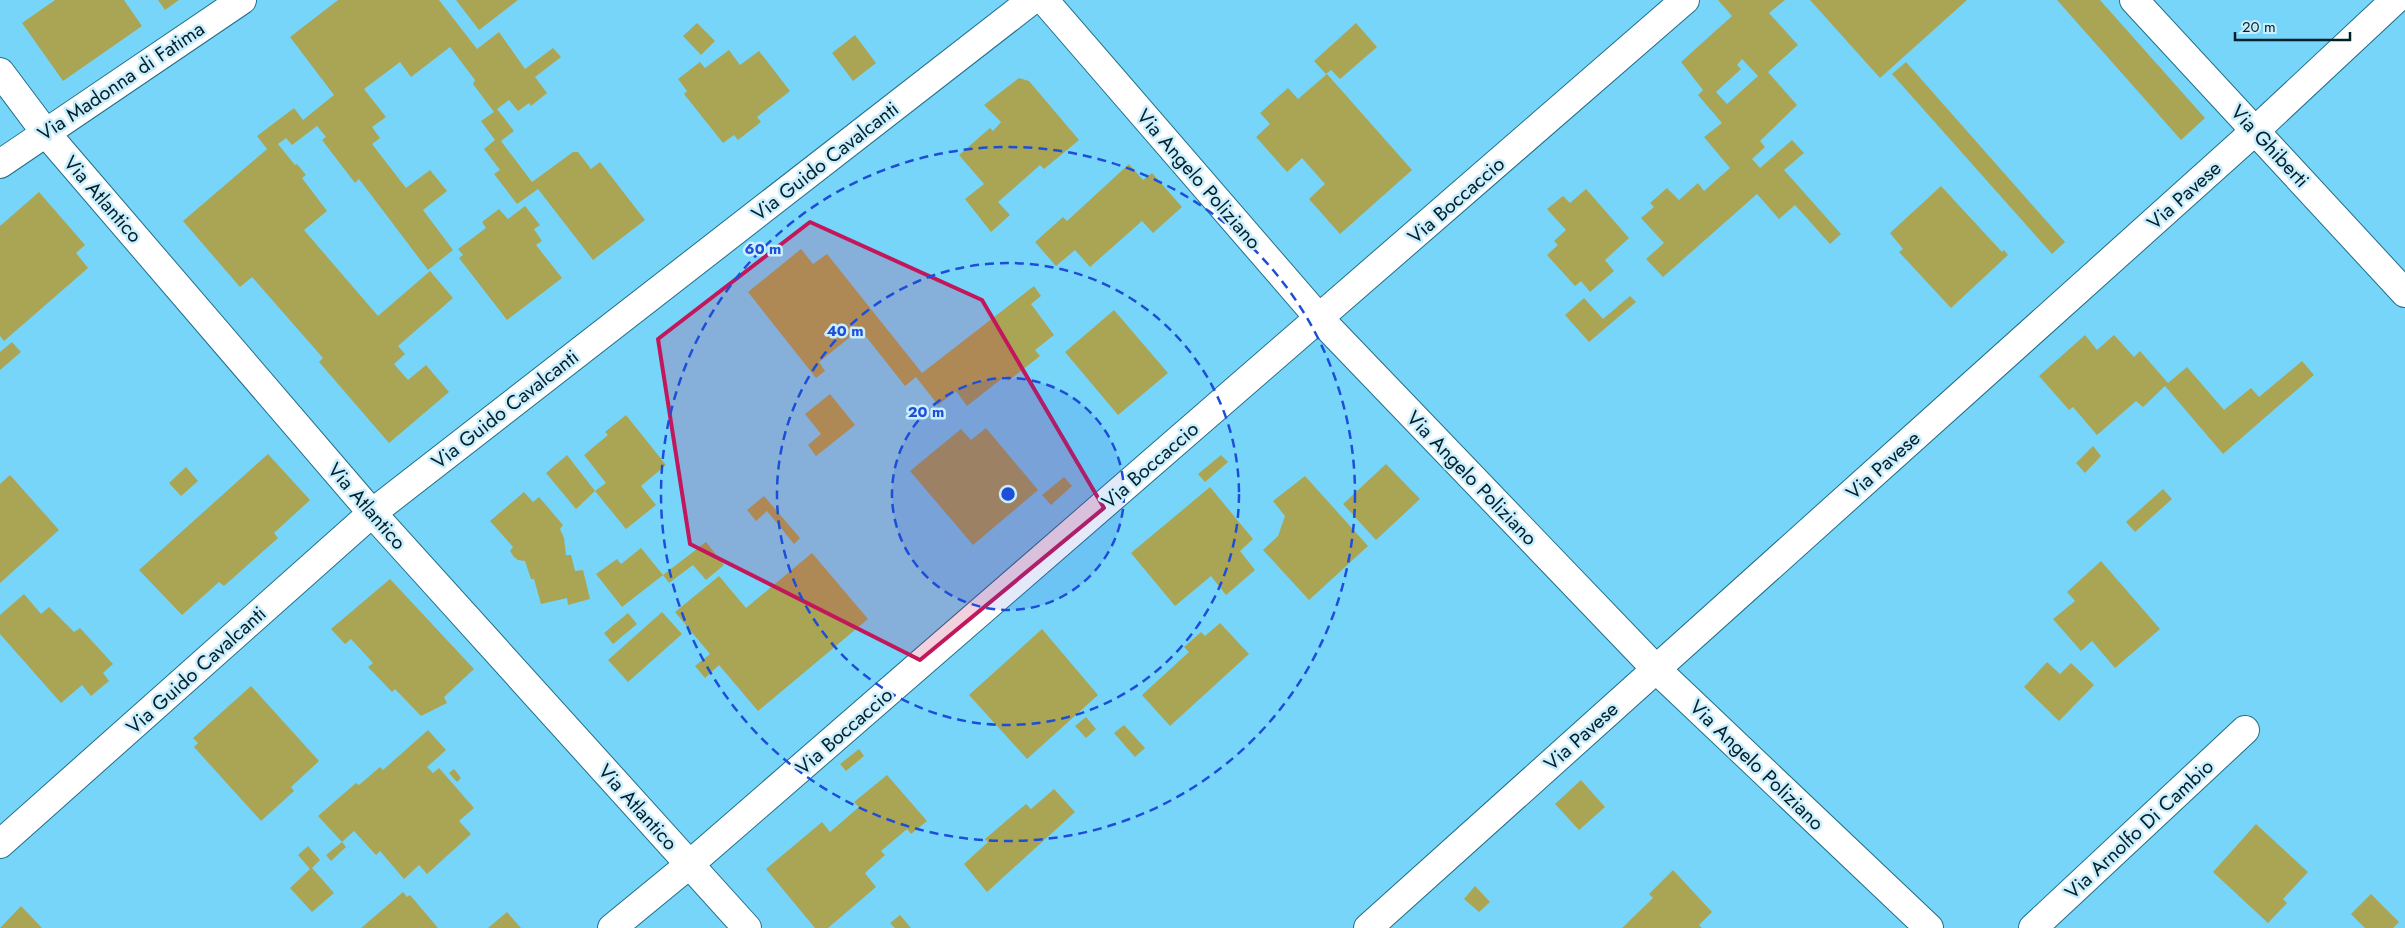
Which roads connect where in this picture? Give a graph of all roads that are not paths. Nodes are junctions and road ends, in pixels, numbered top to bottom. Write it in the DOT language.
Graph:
graph roads {
  1 [pos="242,0"];
  2 [pos="1032,0"];
  3 [pos="1044,0"];
  4 [pos="1685,0"];
  5 [pos="2134,0"];
  6 [pos="2395,0"];
  7 [pos="0,72"];
  8 [pos="2256,130"];
  9 [pos="45,132"];
  10 [pos="0,164"];
  11 [pos="2405,293"];
  12 [pos="1319,318"];
  13 [pos="372,513"];
  14 [pos="1655,668"];
  15 [pos="2246,730"];
  16 [pos="0,844"];
  17 [pos="690,864"];
  18 [pos="612,928"];
  19 [pos="746,928"];
  20 [pos="1368,928"];
  21 [pos="1929,928"];
  22 [pos="2033,928"];
  1 -- 9 [label="street, Via Madonna di Fatima"];
  2 -- 13 [label="street, Via Guido Cavalcanti"];
  3 -- 12 [label="street, Via Angelo Poliziano"];
  4 -- 12 [label="street, Via Boccaccio"];
  5 -- 8 [label="street, Via Ghiberti"];
  6 -- 8 [label="street, Via Pavese"];
  7 -- 9 [label="street, Via Atlantico"];
  8 -- 11 [label="street, Via Ghiberti"];
  8 -- 14 [label="street, Via Pavese"];
  9 -- 10 [label="street, Via Madonna di Fatima"];
  9 -- 13 [label="street, Via Atlantico"];
  12 -- 14 [label="street, Via Angelo Poliziano"];
  12 -- 17 [label="street, Via Boccaccio"];
  13 -- 16 [label="street, Via Guido Cavalcanti"];
  13 -- 17 [label="street, Via Atlantico"];
  14 -- 20 [label="street, Via Pavese"];
  14 -- 21 [label="street, Via Angelo Poliziano"];
  15 -- 22 [label="street, Via Arnolfo Di Cambio"];
  17 -- 18 [label="street, Via Boccaccio"];
  17 -- 19 [label="street, Via Atlantico"];
}
